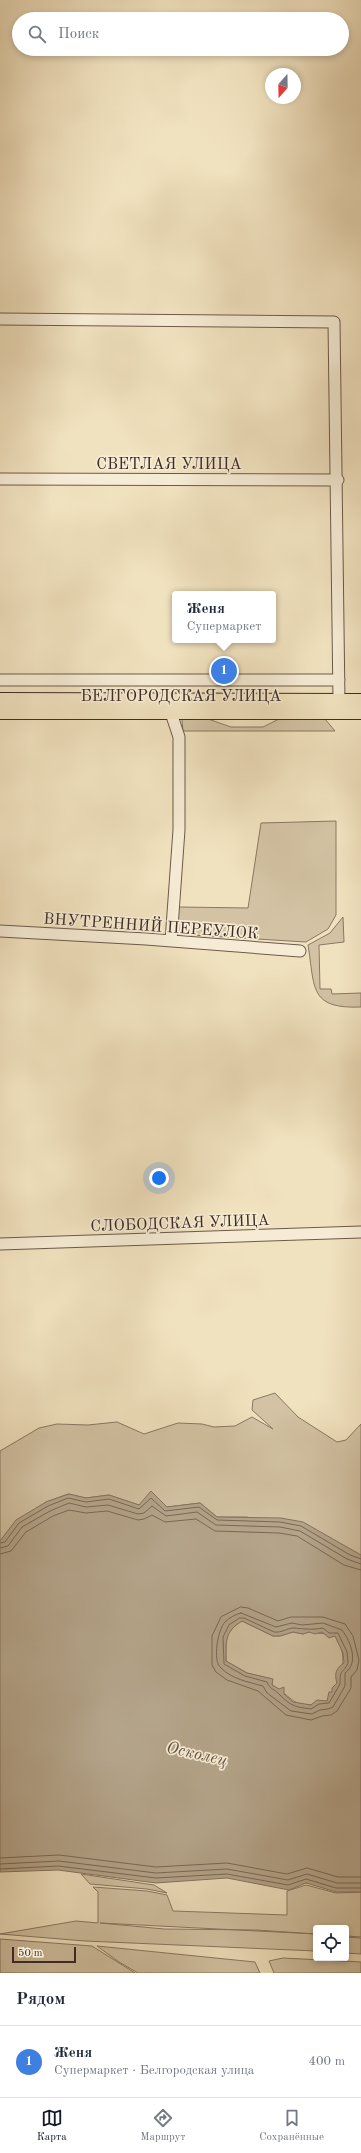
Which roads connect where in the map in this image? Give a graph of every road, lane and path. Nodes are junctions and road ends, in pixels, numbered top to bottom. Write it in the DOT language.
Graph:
graph roads {
  1 [pos="0,319"];
  2 [pos="0,479"];
  3 [pos="338,480"];
  4 [pos="0,680"];
  5 [pos="339,680"];
  6 [pos="0,700"];
  7 [pos="339,701"];
  8 [pos="361,701"];
  9 [pos="0,712"];
  10 [pos="361,712"];
  11 [pos="171,713"];
  12 [pos="0,931"];
  13 [pos="171,941"];
  14 [pos="300,951"];
  15 [pos="361,1232"];
  16 [pos="0,1244"];
  1 -- 3 [label="street"];
  2 -- 3 [label="street, СВЕТЛАЯ УЛИЦА"];
  3 -- 5 [label="street"];
  4 -- 5 [label="street"];
  5 -- 7 [label="street"];
  6 -- 7 [label="main road, БЕЛГОРОДСКАЯ УЛИЦА"];
  7 -- 8 [label="main road, БЕЛГОРОДСКАЯ УЛИЦА"];
  9 -- 11 [label="main road, БЕЛГОРОДСКАЯ УЛИЦА"];
  10 -- 11 [label="main road, БЕЛГОРОДСКАЯ УЛИЦА"];
  11 -- 13 [label="street"];
  12 -- 13 [label="street, ВНУТРЕННИЙ ПЕРЕУЛОК"];
  13 -- 14 [label="street, ВНУТРЕННИЙ ПЕРЕУЛОК"];
  15 -- 16 [label="street, СЛОБОДСКАЯ УЛИЦА"];
}
